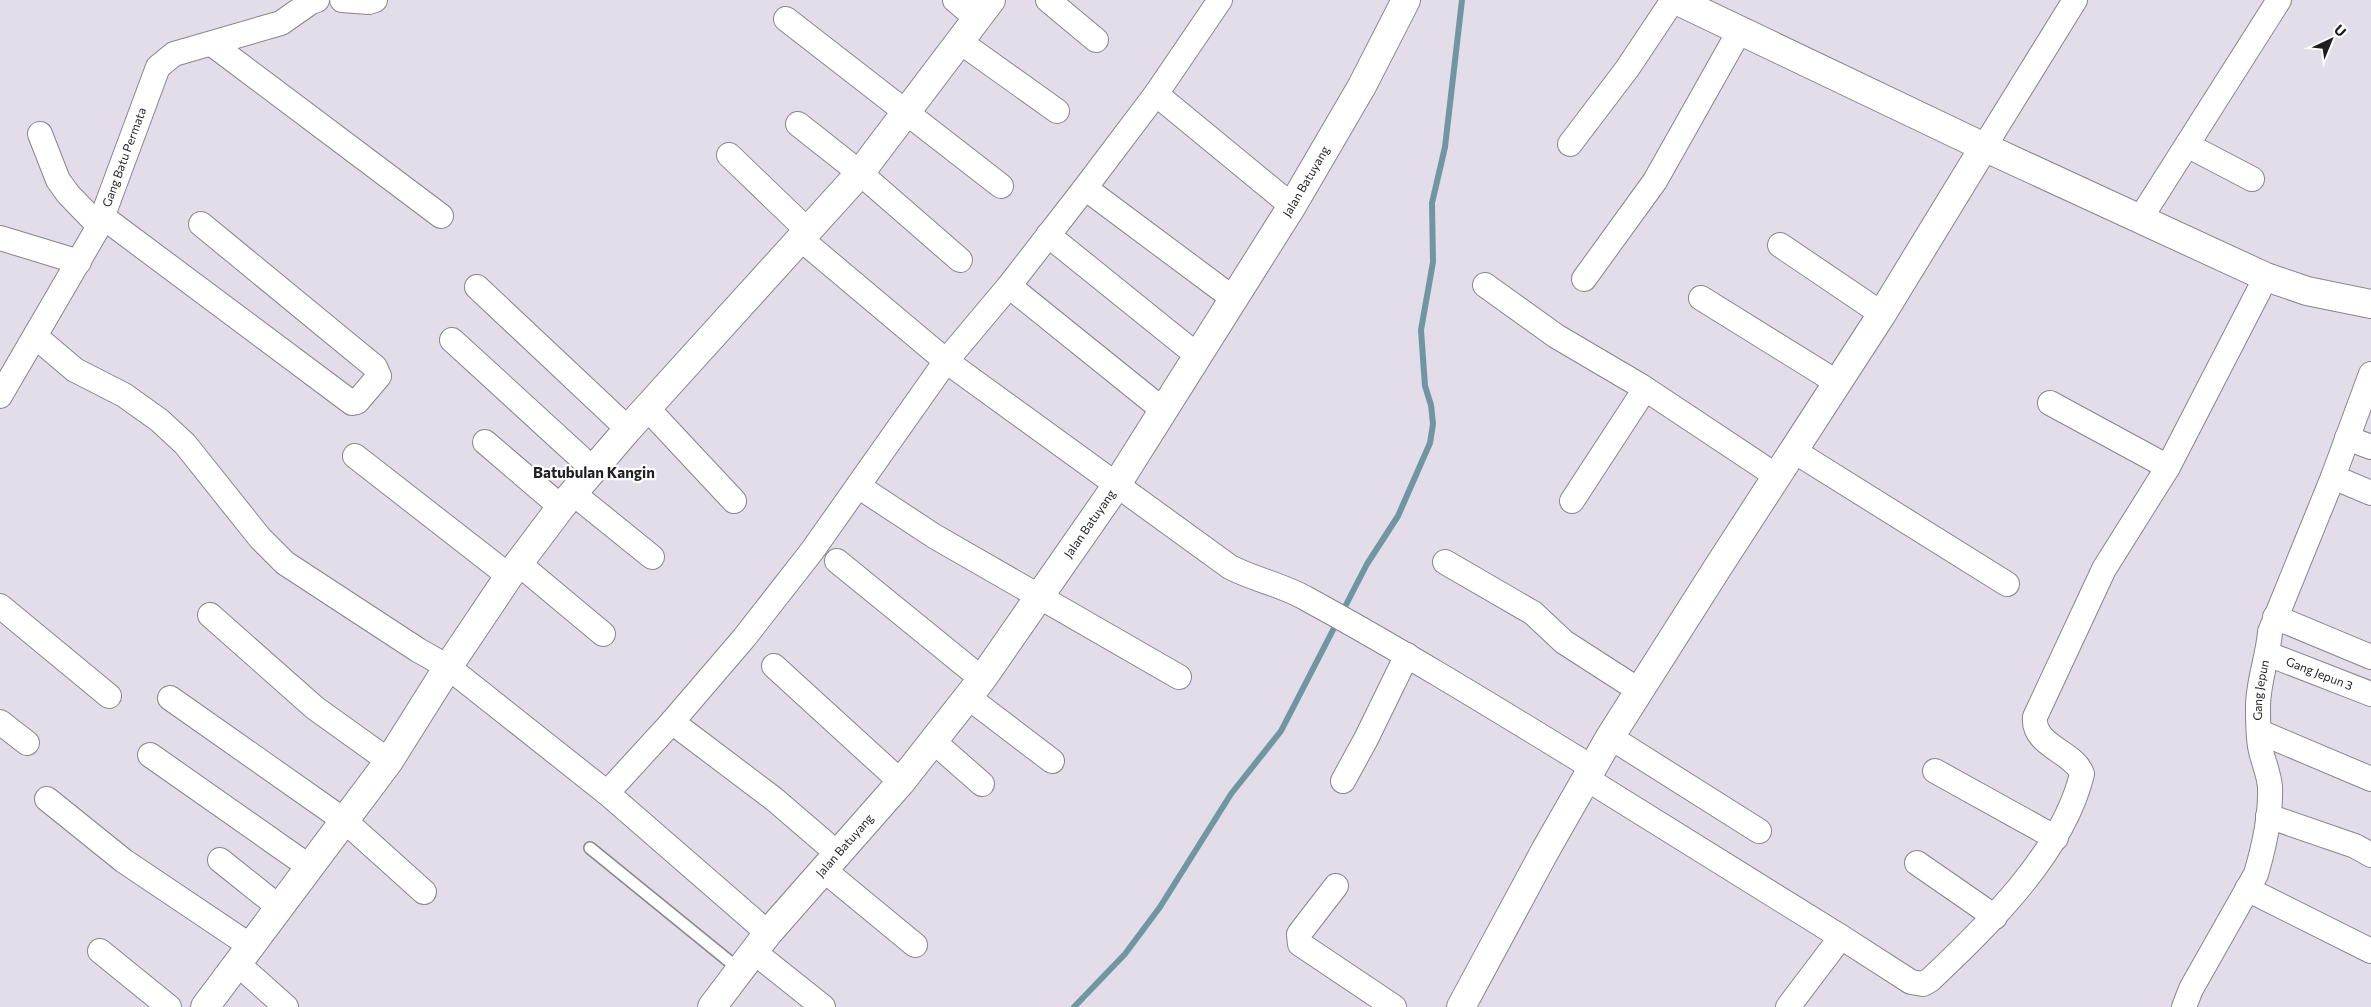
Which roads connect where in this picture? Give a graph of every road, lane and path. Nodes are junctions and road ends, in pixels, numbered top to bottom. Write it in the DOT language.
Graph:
graph roads {
  1 [pos="317,0"];
  2 [pos="342,0"];
  3 [pos="375,0"];
  4 [pos="955,0"];
  5 [pos="1048,0"];
  6 [pos="1220,0"];
  7 [pos="1406,0"];
  8 [pos="2075,0"];
  9 [pos="2279,0"];
  10 [pos="1684,2"];
  11 [pos="983,9"];
  12 [pos="786,18"];
  13 [pos="1740,30"];
  14 [pos="1096,40"];
  15 [pos="959,41"];
  16 [pos="212,44"];
  17 [pos="1156,94"];
  18 [pos="1058,111"];
  19 [pos="905,112"];
  20 [pos="798,124"];
  21 [pos="40,134"];
  22 [pos="1570,144"];
  23 [pos="2187,145"];
  24 [pos="1984,147"];
  25 [pos="729,155"];
  26 [pos="860,173"];
  27 [pos="2252,179"];
  28 [pos="1001,186"];
  29 [pos="1085,188"];
  30 [pos="1292,206"];
  31 [pos="441,216"];
  32 [pos="2140,219"];
  33 [pos="101,222"];
  34 [pos="201,224"];
  35 [pos="1048,234"];
  36 [pos="805,236"];
  37 [pos="0,238"];
  38 [pos="1780,245"];
  39 [pos="960,260"];
  40 [pos="79,262"];
  41 [pos="2266,277"];
  42 [pos="1584,280"];
  43 [pos="1485,284"];
  44 [pos="1009,286"];
  45 [pos="478,287"];
  46 [pos="1701,298"];
  47 [pos="1234,299"];
  48 [pos="2371,304"];
  49 [pos="1882,314"];
  50 [pos="36,337"];
  51 [pos="452,340"];
  52 [pos="1198,356"];
  53 [pos="946,361"];
  54 [pos="2371,374"];
  55 [pos="1838,383"];
  56 [pos="1646,390"];
  57 [pos="0,396"];
  58 [pos="2050,402"];
  59 [pos="647,408"];
  60 [pos="1163,410"];
  61 [pos="628,429"];
  62 [pos="2347,438"];
  63 [pos="485,442"];
  64 [pos="2371,447"];
  65 [pos="1794,451"];
  66 [pos="355,456"];
  67 [pos="2168,467"];
  68 [pos="594,470"];
  69 [pos="1778,477"];
  70 [pos="2333,477"];
  71 [pos="1116,485"];
  72 [pos="858,486"];
  73 [pos="2371,493"];
  74 [pos="568,500"];
  75 [pos="734,501"];
  76 [pos="1572,501"];
  77 [pos="652,557"];
  78 [pos="837,561"];
  79 [pos="1445,562"];
  80 [pos="514,570"];
  81 [pos="2007,584"];
  82 [pos="1038,598"];
  83 [pos="0,606"];
  84 [pos="210,614"];
  85 [pos="2275,617"];
  86 [pos="604,634"];
  87 [pos="2268,654"];
  88 [pos="1407,655"];
  89 [pos="2371,657"];
  90 [pos="774,666"];
  91 [pos="448,667"];
  92 [pos="1179,677"];
  93 [pos="975,688"];
  94 [pos="1640,691"];
  95 [pos="2371,694"];
  96 [pos="108,696"];
  97 [pos="170,698"];
  98 [pos="0,722"];
  99 [pos="672,722"];
  100 [pos="2260,732"];
  101 [pos="1610,737"];
  102 [pos="933,741"];
  103 [pos="27,744"];
  104 [pos="150,755"];
  105 [pos="389,761"];
  106 [pos="1052,761"];
  107 [pos="1936,771"];
  108 [pos="1590,773"];
  109 [pos="2371,779"];
  110 [pos="1343,781"];
  111 [pos="901,782"];
  112 [pos="982,784"];
  113 [pos="607,793"];
  114 [pos="47,799"];
  115 [pos="2268,816"];
  116 [pos="346,821"];
  117 [pos="1759,831"];
  118 [pos="2056,838"];
  119 [pos="590,848"];
  120 [pos="2371,855"];
  121 [pos="220,860"];
  122 [pos="831,862"];
  123 [pos="1917,863"];
  124 [pos="311,868"];
  125 [pos="1336,886"];
  126 [pos="2247,889"];
  127 [pos="424,892"];
  128 [pos="280,908"];
  129 [pos="1995,917"];
  130 [pos="1841,937"];
  131 [pos="915,945"];
  132 [pos="100,950"];
  133 [pos="2371,951"];
  134 [pos="754,952"];
  135 [pos="245,955"];
  136 [pos="169,1007"];
  137 [pos="205,1007"];
  138 [pos="286,1007"];
  139 [pos="712,1007"];
  140 [pos="823,1007"];
  141 [pos="1394,1007"];
  142 [pos="1461,1007"];
  143 [pos="1788,1007"];
  144 [pos="2184,1007"];
  1 -- 16 [label="street, Gang Batu Permata"];
  2 -- 3 [label="street"];
  4 -- 11 [label="street"];
  5 -- 14 [label="street"];
  6 -- 17 [label="street"];
  7 -- 30 [label="street, Jalan Batuyang"];
  8 -- 24 [label="street"];
  9 -- 23 [label="street"];
  10 -- 13 [label="street"];
  10 -- 22 [label="street"];
  11 -- 15 [label="street"];
  12 -- 19 [label="street"];
  13 -- 24 [label="street"];
  13 -- 42 [label="street"];
  15 -- 18 [label="street"];
  15 -- 19 [label="street"];
  16 -- 31 [label="street"];
  16 -- 33 [label="street, Gang Batu Permata"];
  17 -- 29 [label="street"];
  17 -- 30 [label="street"];
  19 -- 26 [label="street"];
  19 -- 28 [label="street"];
  20 -- 26 [label="street"];
  21 -- 33 [label="street"];
  23 -- 27 [label="street"];
  23 -- 32 [label="street"];
  24 -- 32 [label="street"];
  24 -- 49 [label="street"];
  25 -- 36 [label="street"];
  26 -- 36 [label="street"];
  26 -- 39 [label="street"];
  29 -- 35 [label="street"];
  29 -- 47 [label="street"];
  30 -- 47 [label="street, Jalan Batuyang"];
  32 -- 41 [label="street"];
  33 -- 34 [label="street"];
  33 -- 40 [label="street, Gang Batu Permata"];
  35 -- 44 [label="street"];
  35 -- 52 [label="street"];
  36 -- 53 [label="street"];
  36 -- 59 [label="street"];
  37 -- 40 [label="street"];
  38 -- 49 [label="street"];
  40 -- 50 [label="street, Gang Batu Permata"];
  41 -- 48 [label="street"];
  41 -- 67 [label="street"];
  43 -- 56 [label="street"];
  44 -- 53 [label="street"];
  44 -- 60 [label="street"];
  45 -- 61 [label="street"];
  46 -- 55 [label="street"];
  47 -- 52 [label="street, Jalan Batuyang"];
  49 -- 55 [label="street"];
  50 -- 57 [label="street, Gang Batu Permata"];
  50 -- 91 [label="street"];
  51 -- 68 [label="street"];
  52 -- 60 [label="street, Jalan Batuyang"];
  53 -- 71 [label="street"];
  53 -- 72 [label="street"];
  54 -- 62 [label="street, Gang Jepun"];
  55 -- 65 [label="street"];
  56 -- 69 [label="street"];
  56 -- 76 [label="street"];
  58 -- 67 [label="street"];
  59 -- 61 [label="street"];
  59 -- 75 [label="street"];
  60 -- 71 [label="street, Jalan Batuyang"];
  61 -- 68 [label="street"];
  62 -- 64 [label="street"];
  62 -- 70 [label="street, Gang Jepun"];
  63 -- 74 [label="street"];
  65 -- 69 [label="street"];
  65 -- 81 [label="street"];
  66 -- 80 [label="street"];
  67 -- 118 [label="street"];
  68 -- 74 [label="street"];
  69 -- 94 [label="street"];
  70 -- 73 [label="street"];
  70 -- 85 [label="street, Gang Jepun"];
  71 -- 82 [label="street, Jalan Batuyang"];
  71 -- 88 [label="street"];
  72 -- 82 [label="street"];
  72 -- 99 [label="street"];
  74 -- 77 [label="street"];
  74 -- 80 [label="street"];
  78 -- 93 [label="street"];
  79 -- 94 [label="street"];
  80 -- 86 [label="street"];
  80 -- 91 [label="street"];
  82 -- 92 [label="street"];
  82 -- 93 [label="street, Jalan Batuyang"];
  83 -- 96 [label="street"];
  84 -- 105 [label="street"];
  85 -- 87 [label="street, Gang Jepun"];
  85 -- 89 [label="street"];
  87 -- 95 [label="street, Gang Jepun 3"];
  87 -- 100 [label="street, Gang Jepun"];
  88 -- 108 [label="street"];
  88 -- 110 [label="street"];
  90 -- 111 [label="street"];
  91 -- 105 [label="street"];
  91 -- 113 [label="street"];
  93 -- 102 [label="street, Jalan Batuyang"];
  93 -- 106 [label="street"];
  94 -- 101 [label="street"];
  97 -- 116 [label="street"];
  98 -- 103 [label="street"];
  99 -- 113 [label="street"];
  99 -- 122 [label="street"];
  100 -- 109 [label="street"];
  100 -- 115 [label="street, Gang Jepun"];
  101 -- 108 [label="street"];
  101 -- 117 [label="street"];
  102 -- 111 [label="street, Jalan Batuyang"];
  102 -- 112 [label="street"];
  104 -- 124 [label="street"];
  105 -- 116 [label="street"];
  107 -- 118 [label="street"];
  108 -- 130 [label="street"];
  108 -- 142 [label="street"];
  111 -- 122 [label="street, Jalan Batuyang"];
  113 -- 134 [label="street"];
  114 -- 135 [label="street"];
  115 -- 120 [label="street"];
  115 -- 126 [label="street, Gang Jepun"];
  116 -- 124 [label="street"];
  116 -- 127 [label="street"];
  118 -- 129 [label="street"];
  119 -- 134 [label="lane"];
  121 -- 128 [label="street"];
  122 -- 131 [label="street"];
  122 -- 134 [label="street, Jalan Batuyang"];
  123 -- 129 [label="street"];
  124 -- 128 [label="street"];
  125 -- 141 [label="street"];
  126 -- 133 [label="street"];
  126 -- 144 [label="street, Gang Jepun"];
  128 -- 135 [label="street"];
  129 -- 130 [label="street"];
  130 -- 143 [label="street"];
  132 -- 136 [label="street"];
  134 -- 139 [label="street, Jalan Batuyang"];
  134 -- 140 [label="street"];
  135 -- 137 [label="street"];
  135 -- 138 [label="street"];
}
